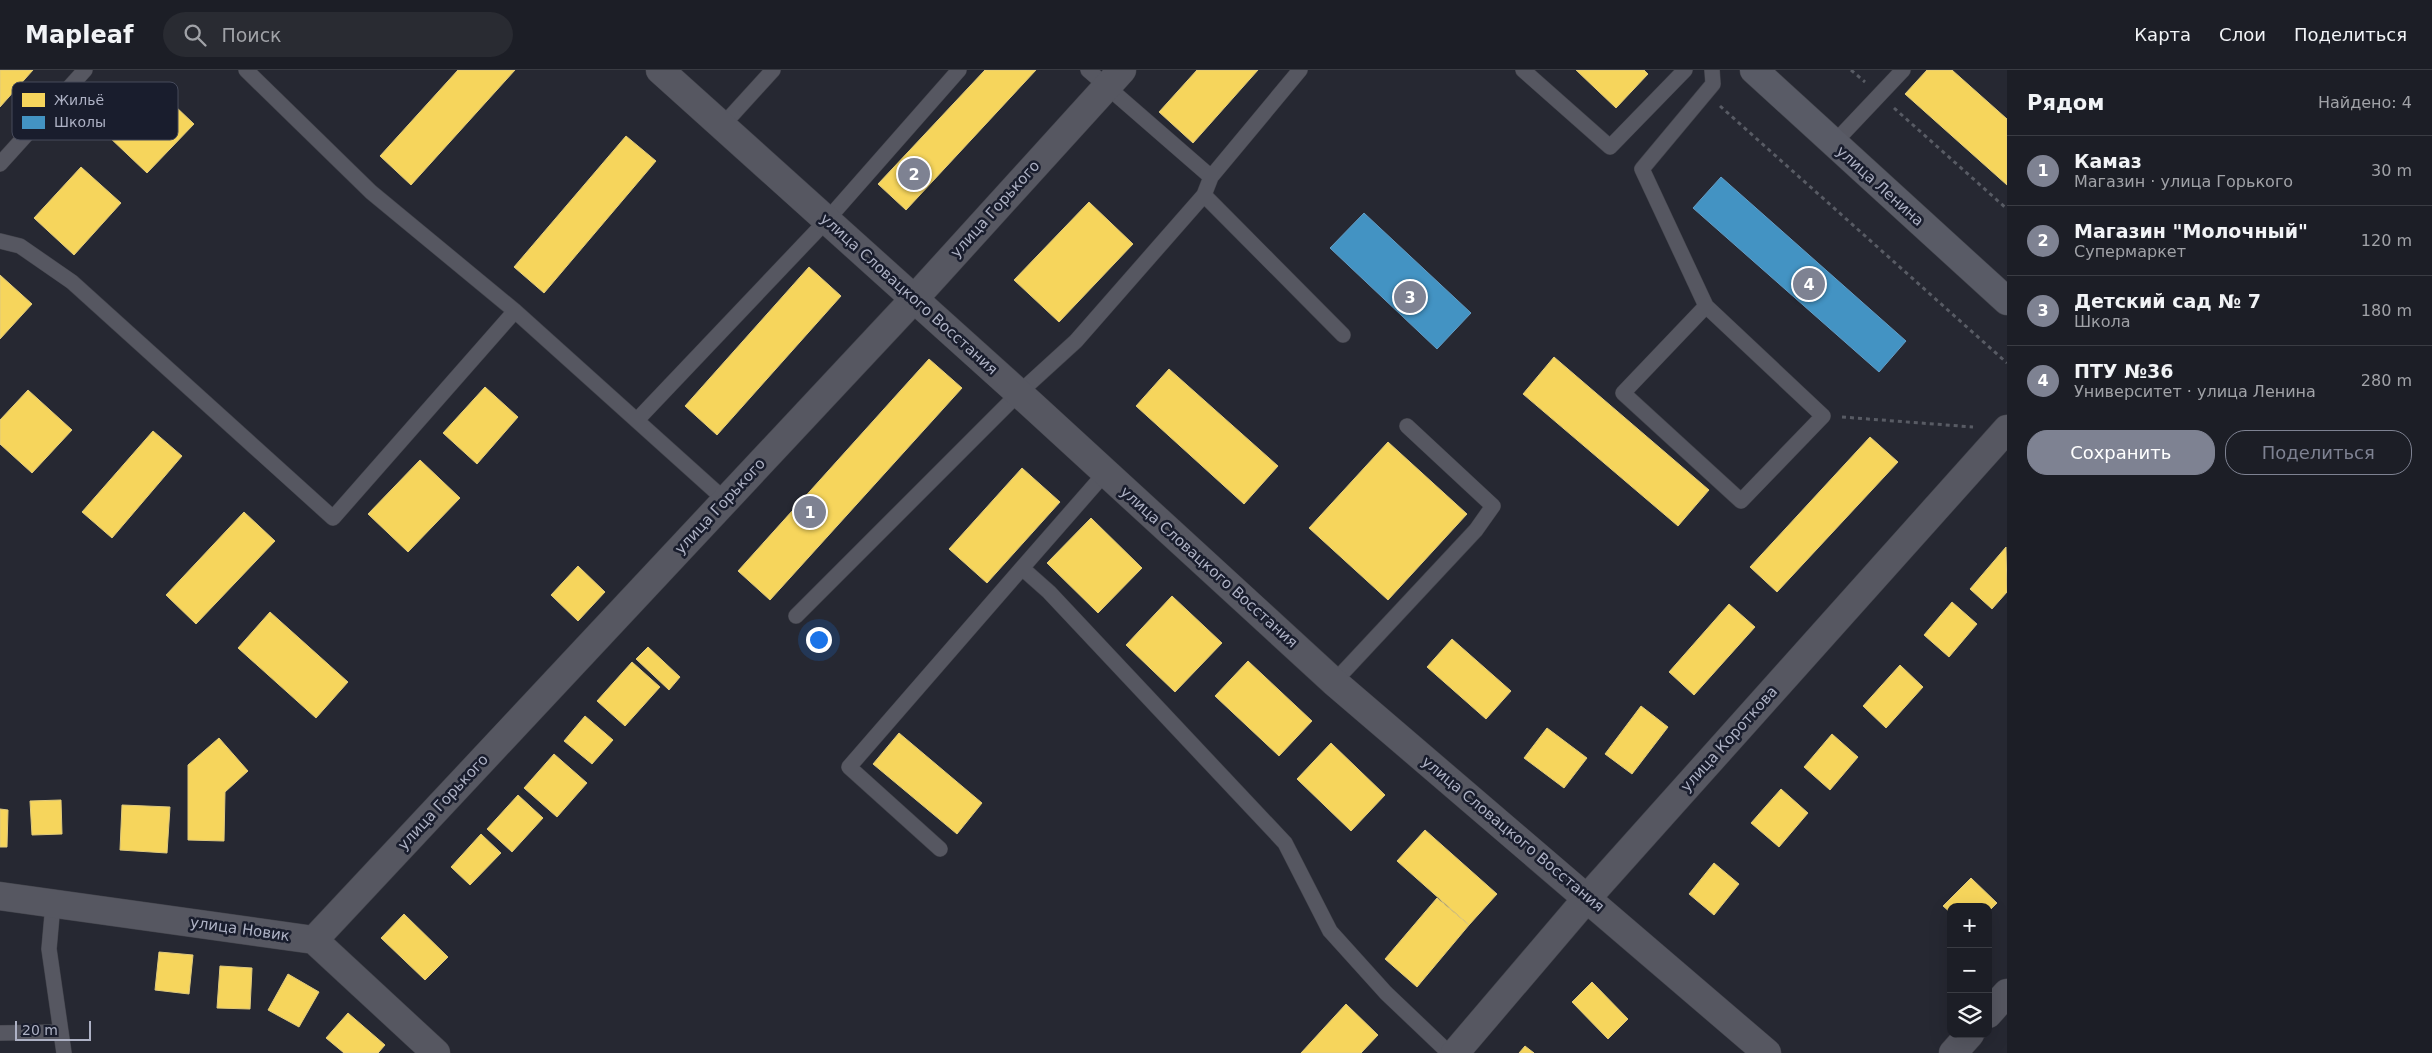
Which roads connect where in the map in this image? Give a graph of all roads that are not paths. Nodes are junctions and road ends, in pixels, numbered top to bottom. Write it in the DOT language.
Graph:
graph roads {
  1 [pos="85,70"];
  2 [pos="246,70"];
  3 [pos="660,70"];
  4 [pos="773,70"];
  5 [pos="959,70"];
  6 [pos="1300,70"];
  7 [pos="1523,70"];
  8 [pos="1685,70"];
  9 [pos="1712,70"];
  10 [pos="1754,70"];
  11 [pos="1903,70"];
  12 [pos="1106,76"];
  13 [pos="74,82"];
  14 [pos="722,126"];
  15 [pos="22,140"];
  16 [pos="1833,144"];
  17 [pos="0,164"];
  18 [pos="1211,177"];
  19 [pos="1204,195"];
  20 [pos="827,220"];
  21 [pos="0,241"];
  22 [pos="914,299"];
  23 [pos="2007,301"];
  24 [pos="1706,306"];
  25 [pos="515,311"];
  26 [pos="1343,335"];
  27 [pos="1019,393"];
  28 [pos="637,420"];
  29 [pos="1407,426"];
  30 [pos="2007,429"];
  31 [pos="1106,472"];
  32 [pos="725,500"];
  33 [pos="1022,568"];
  34 [pos="796,616"];
  35 [pos="1334,682"];
  36 [pos="940,849"];
  37 [pos="0,896"];
  38 [pos="1588,897"];
  39 [pos="53,904"];
  40 [pos="314,940"];
  41 [pos="2007,994"];
  42 [pos="1992,1010"];
  43 [pos="61,1032"];
  44 [pos="0,1033"];
  45 [pos="1966,1038"];
  46 [pos="64,1053"];
  47 [pos="436,1053"];
  48 [pos="1448,1053"];
  49 [pos="1455,1053"];
  50 [pos="1767,1053"];
  51 [pos="1953,1053"];
  1 -- 13 [label="lane"];
  2 -- 25 [label="lane"];
  3 -- 14 [label="street, улица Словацкого Восстания"];
  4 -- 14 [label="lane"];
  5 -- 20 [label="lane"];
  6 -- 18 [label="lane"];
  7 -- 8 [label="lane"];
  9 -- 24 [label="lane"];
  10 -- 16 [label="main road, улица Ленина"];
  11 -- 16 [label="lane"];
  12 -- 18 [label="lane"];
  12 -- 22 [label="street, улица Горького"];
  14 -- 20 [label="street, улица Словацкого Восстания"];
  15 -- 17 [label="lane"];
  16 -- 23 [label="main road, улица Ленина"];
  18 -- 19 [label="lane"];
  19 -- 26 [label="lane"];
  19 -- 27 [label="lane"];
  20 -- 22 [label="street, улица Словацкого Восстания"];
  20 -- 28 [label="lane"];
  21 -- 25 [label="lane"];
  22 -- 27 [label="street, улица Словацкого Восстания"];
  22 -- 32 [label="street, улица Горького"];
  24 -- 24 [label="lane"];
  25 -- 28 [label="lane"];
  27 -- 31 [label="street, улица Словацкого Восстания"];
  27 -- 34 [label="lane"];
  28 -- 32 [label="lane"];
  29 -- 35 [label="lane"];
  30 -- 38 [label="street, улица Короткова"];
  31 -- 33 [label="lane"];
  31 -- 35 [label="street, улица Словацкого Восстания"];
  32 -- 40 [label="street, улица Горького"];
  33 -- 36 [label="lane"];
  33 -- 48 [label="lane"];
  35 -- 38 [label="street, улица Словацкого Восстания"];
  37 -- 39 [label="street, улица Новик"];
  38 -- 49 [label="street, улица Короткова"];
  38 -- 50 [label="street, улица Словацкого Восстания"];
  39 -- 40 [label="street, улица Новик"];
  39 -- 43 [label="lane"];
  40 -- 47 [label="street"];
  41 -- 42 [label="street"];
  43 -- 44 [label="lane"];
  43 -- 46 [label="lane"];
  45 -- 51 [label="street"];
}
